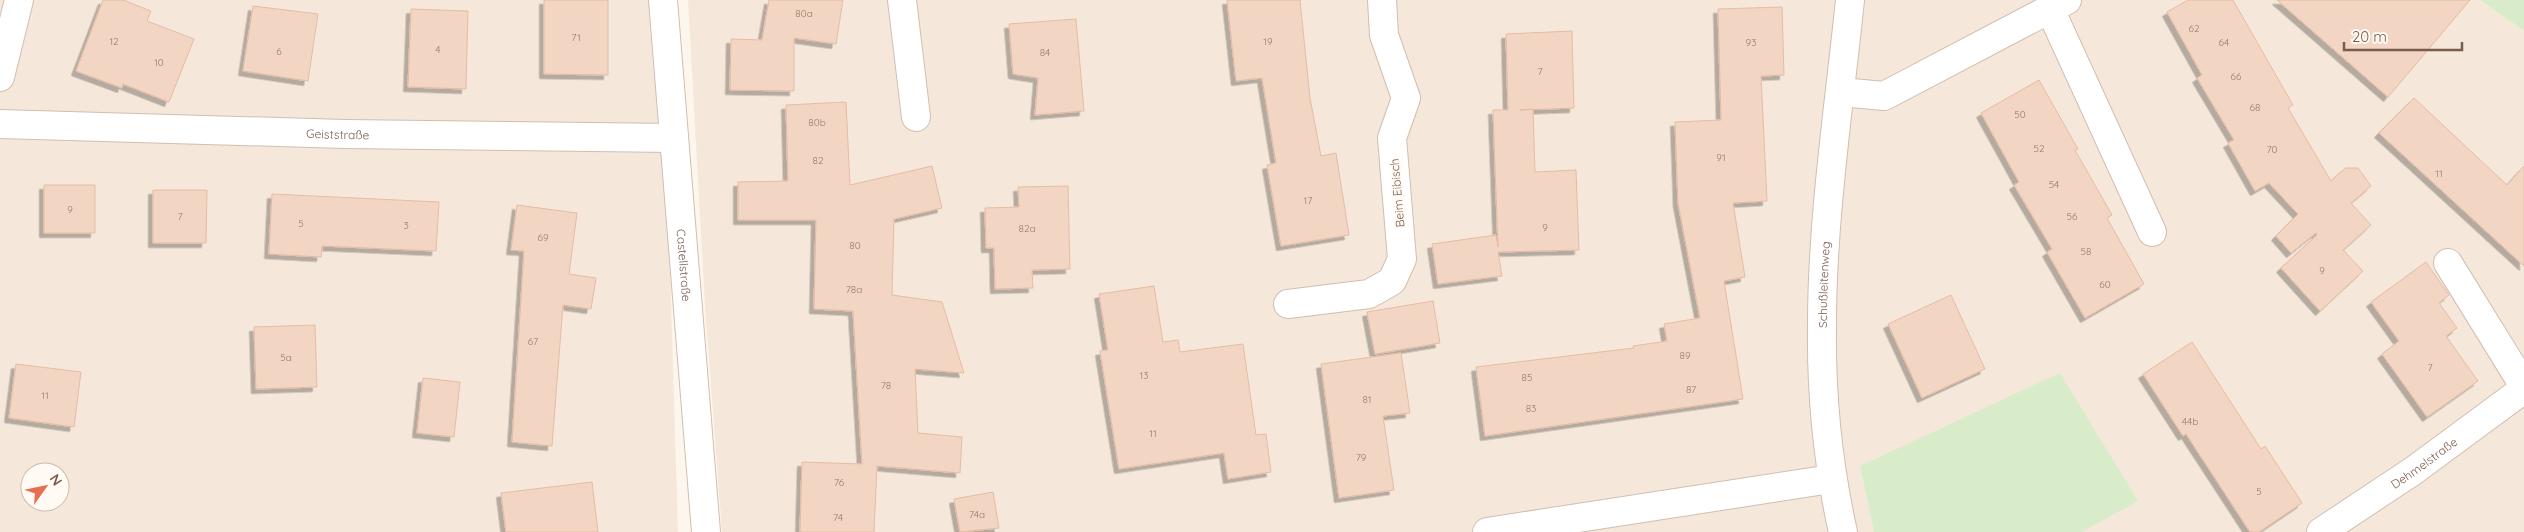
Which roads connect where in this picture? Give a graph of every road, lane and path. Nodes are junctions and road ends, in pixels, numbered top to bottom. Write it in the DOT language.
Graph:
graph roads {
  1 [pos="19,0"];
  2 [pos="663,0"];
  3 [pos="902,0"];
  4 [pos="1382,0"];
  5 [pos="1850,0"];
  6 [pos="2058,4"];
  7 [pos="0,77"];
  8 [pos="1841,92"];
  9 [pos="916,118"];
  10 [pos="0,124"];
  11 [pos="674,138"];
  12 [pos="2152,232"];
  13 [pos="2448,263"];
  14 [pos="1288,304"];
  15 [pos="2524,388"];
  16 [pos="1831,479"];
  17 [pos="706,532"];
  18 [pos="1487,532"];
  19 [pos="1843,532"];
  20 [pos="2321,532"];
  1 -- 7 [label="street"];
  2 -- 11 [label="street, Castellstraße"];
  3 -- 9 [label="street"];
  4 -- 14 [label="street, Beim Eibisch"];
  5 -- 8 [label="street, Schußleitenweg"];
  6 -- 8 [label="street"];
  6 -- 12 [label="street"];
  8 -- 16 [label="street, Schußleitenweg"];
  10 -- 11 [label="street, Geiststraße"];
  11 -- 17 [label="street, Castellstraße"];
  13 -- 15 [label="street"];
  15 -- 20 [label="street, Dehmelstraße"];
  16 -- 18 [label="street"];
  16 -- 19 [label="street, Schußleitenweg"];
}
